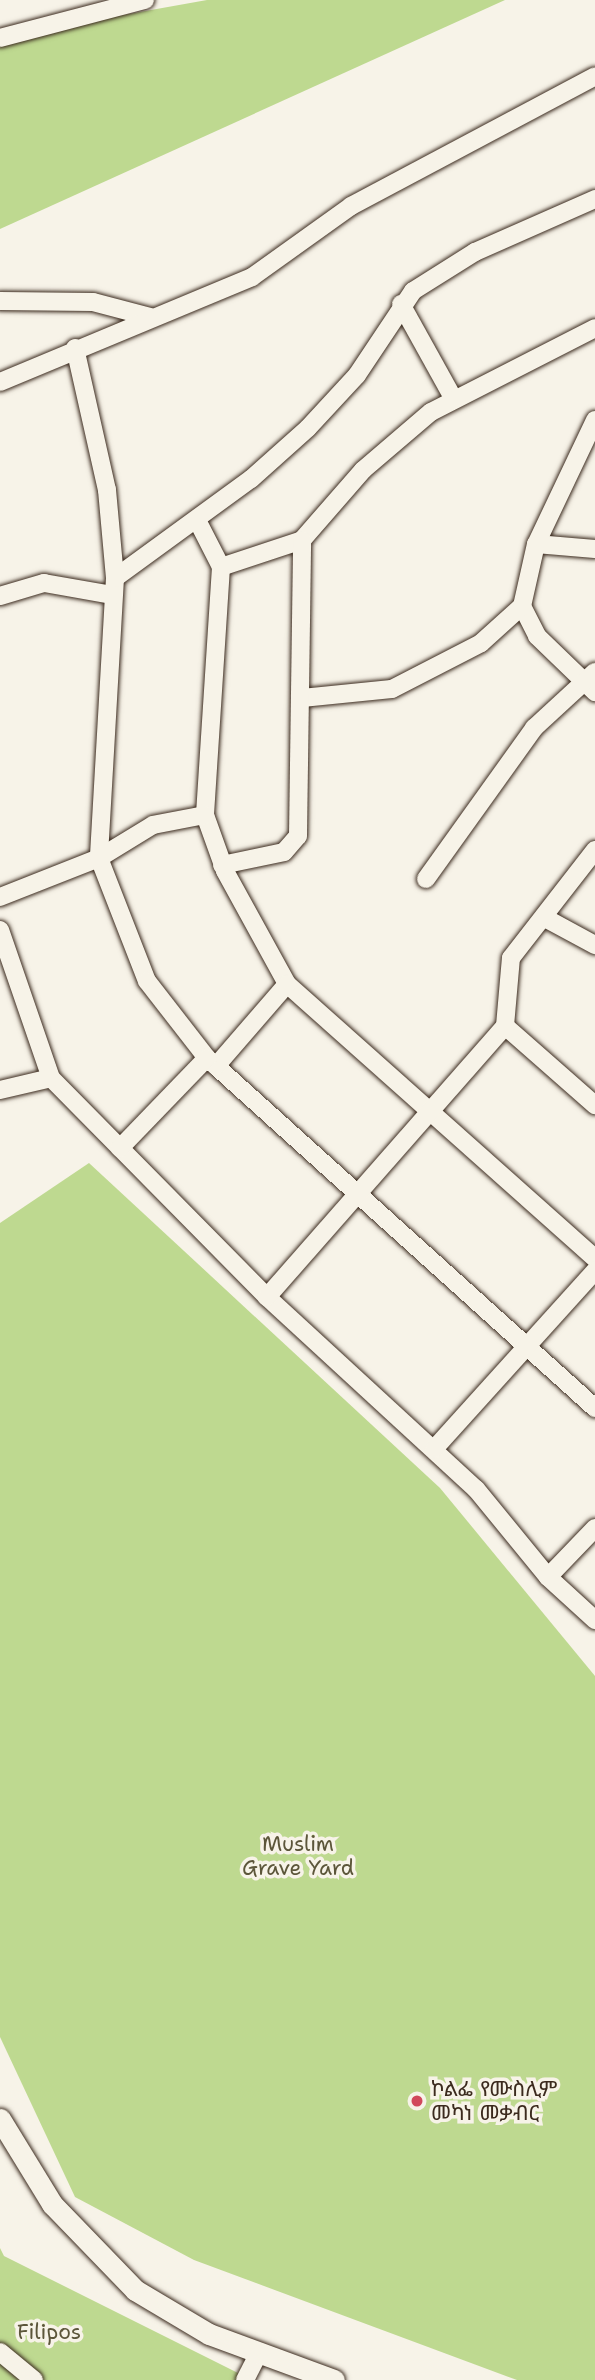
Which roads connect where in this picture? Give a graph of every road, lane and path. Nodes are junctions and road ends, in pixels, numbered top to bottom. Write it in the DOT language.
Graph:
graph roads {
  1 [pos="145,0"];
  2 [pos="0,38"];
  3 [pos="595,76"];
  4 [pos="595,199"];
  5 [pos="0,301"];
  6 [pos="401,304"];
  7 [pos="150,317"];
  8 [pos="595,328"];
  9 [pos="75,348"];
  10 [pos="0,382"];
  11 [pos="453,398"];
  12 [pos="595,420"];
  13 [pos="197,520"];
  14 [pos="302,540"];
  15 [pos="536,544"];
  16 [pos="595,550"];
  17 [pos="221,567"];
  18 [pos="114,587"];
  19 [pos="0,596"];
  20 [pos="522,606"];
  21 [pos="590,675"];
  22 [pos="595,692"];
  23 [pos="302,698"];
  24 [pos="205,815"];
  25 [pos="595,850"];
  26 [pos="99,858"];
  27 [pos="222,865"];
  28 [pos="426,879"];
  29 [pos="0,897"];
  30 [pos="545,918"];
  31 [pos="0,930"];
  32 [pos="595,945"];
  33 [pos="287,984"];
  34 [pos="505,1026"];
  35 [pos="211,1062"];
  36 [pos="51,1078"];
  37 [pos="0,1090"];
  38 [pos="595,1105"];
  39 [pos="434,1113"];
  40 [pos="120,1148"];
  41 [pos="361,1196"];
  42 [pos="595,1258"];
  43 [pos="595,1271"];
  44 [pos="267,1297"];
  45 [pos="527,1347"];
  46 [pos="595,1408"];
  47 [pos="435,1449"];
  48 [pos="595,1528"];
  49 [pos="548,1577"];
  50 [pos="595,1620"];
  51 [pos="0,2119"];
  52 [pos="0,2353"];
  53 [pos="258,2355"];
  54 [pos="34,2380"];
  55 [pos="245,2380"];
  56 [pos="334,2380"];
  1 -- 2 [label="street"];
  3 -- 7 [label="street"];
  4 -- 6 [label="street"];
  5 -- 7 [label="street"];
  6 -- 11 [label="street"];
  6 -- 13 [label="street"];
  7 -- 9 [label="street"];
  8 -- 11 [label="street"];
  9 -- 10 [label="street"];
  9 -- 18 [label="street"];
  11 -- 14 [label="street"];
  12 -- 15 [label="street"];
  13 -- 17 [label="street"];
  13 -- 18 [label="street"];
  14 -- 17 [label="street"];
  14 -- 23 [label="street"];
  15 -- 16 [label="street"];
  15 -- 20 [label="street"];
  17 -- 24 [label="street"];
  18 -- 19 [label="street"];
  18 -- 26 [label="street"];
  20 -- 21 [label="street"];
  20 -- 23 [label="street"];
  21 -- 22 [label="street"];
  21 -- 28 [label="street"];
  23 -- 27 [label="street"];
  24 -- 26 [label="street"];
  24 -- 27 [label="street"];
  25 -- 30 [label="street"];
  26 -- 29 [label="street"];
  26 -- 35 [label="street"];
  27 -- 33 [label="street"];
  30 -- 32 [label="street"];
  30 -- 34 [label="street"];
  31 -- 36 [label="street"];
  33 -- 35 [label="street"];
  33 -- 39 [label="street"];
  34 -- 38 [label="street"];
  34 -- 39 [label="street"];
  35 -- 40 [label="street"];
  35 -- 41 [label="street"];
  36 -- 37 [label="street"];
  36 -- 40 [label="street"];
  39 -- 41 [label="street"];
  39 -- 42 [label="street"];
  40 -- 44 [label="street"];
  41 -- 44 [label="street"];
  41 -- 45 [label="street"];
  43 -- 45 [label="street"];
  44 -- 47 [label="street"];
  45 -- 46 [label="street"];
  45 -- 47 [label="street"];
  47 -- 49 [label="street"];
  48 -- 49 [label="street"];
  49 -- 50 [label="street"];
  51 -- 53 [label="street"];
  52 -- 54 [label="street"];
  53 -- 55 [label="street"];
  53 -- 56 [label="street"];
}
